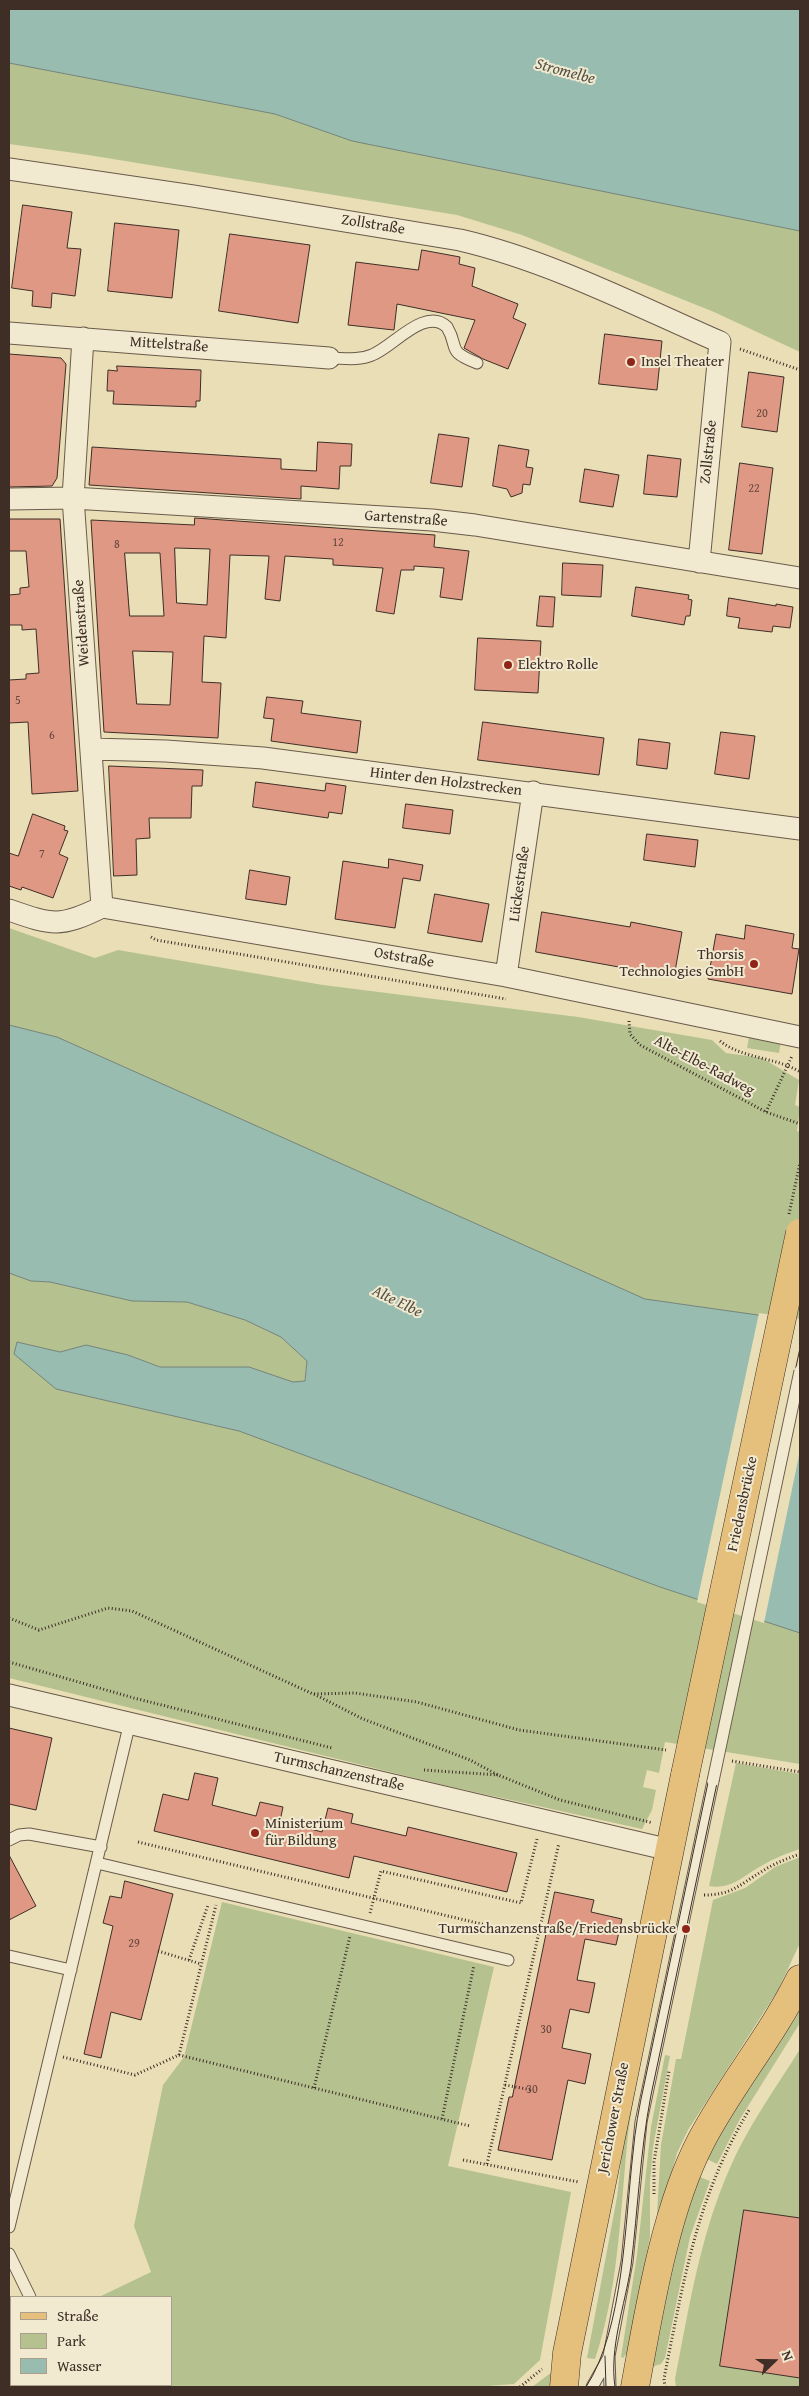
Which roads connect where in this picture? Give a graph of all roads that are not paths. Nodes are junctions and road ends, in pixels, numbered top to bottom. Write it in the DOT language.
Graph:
graph roads {
  1 [pos="9,169"];
  2 [pos="9,333"];
  3 [pos="83,338"];
  4 [pos="329,358"];
  5 [pos="477,363"];
  6 [pos="73,498"];
  7 [pos="9,499"];
  8 [pos="699,562"];
  9 [pos="800,578"];
  10 [pos="91,749"];
  11 [pos="533,792"];
  12 [pos="800,829"];
  13 [pos="102,907"];
  14 [pos="9,910"];
  15 [pos="506,976"];
  16 [pos="800,1037"];
  17 [pos="800,1233"];
  18 [pos="800,1371"];
  19 [pos="9,1695"];
  20 [pos="130,1722"];
  21 [pos="9,1840"];
  22 [pos="101,1847"];
  23 [pos="670,1850"];
  24 [pos="97,1863"];
  25 [pos="9,1956"];
  26 [pos="508,1960"];
  27 [pos="70,1970"];
  28 [pos="800,1979"];
  29 [pos="9,2227"];
  30 [pos="9,2254"];
  31 [pos="30,2296"];
  32 [pos="609,2356"];
  33 [pos="564,2387"];
  34 [pos="592,2387"];
  35 [pos="610,2387"];
  36 [pos="635,2387"];
  1 -- 8 [label="street, Zollstraße"];
  2 -- 3 [label="street, Mittelstraße"];
  3 -- 4 [label="street, Mittelstraße"];
  3 -- 6 [label="street, Weidenstraße"];
  4 -- 5 [label="lane"];
  6 -- 7 [label="street, Gartenstraße"];
  6 -- 8 [label="street, Gartenstraße"];
  6 -- 10 [label="street, Weidenstraße"];
  8 -- 9 [label="street, Gartenstraße"];
  10 -- 11 [label="street, Hinter den Holzstrecken"];
  10 -- 13 [label="street, Weidenstraße"];
  11 -- 12 [label="street, Hinter den Holzstrecken"];
  11 -- 15 [label="street, Lückestraße"];
  13 -- 14 [label="street"];
  13 -- 15 [label="street, Oststraße"];
  15 -- 16 [label="street, Oststraße"];
  17 -- 23 [label="main road, Friedensbrücke, bridge"];
  18 -- 32 [label="lane, bridge"];
  19 -- 20 [label="street, Turmschanzenstraße"];
  20 -- 22 [label="lane"];
  20 -- 23 [label="street, Turmschanzenstraße"];
  21 -- 22 [label="lane"];
  22 -- 24 [label="lane"];
  23 -- 33 [label="main road, Jerichower Straße"];
  24 -- 26 [label="lane"];
  24 -- 27 [label="lane"];
  25 -- 27 [label="lane"];
  27 -- 29 [label="lane"];
  28 -- 36 [label="main road"];
  30 -- 31 [label="lane"];
  32 -- 34 [label="lane"];
  32 -- 35 [label="lane"];
}
